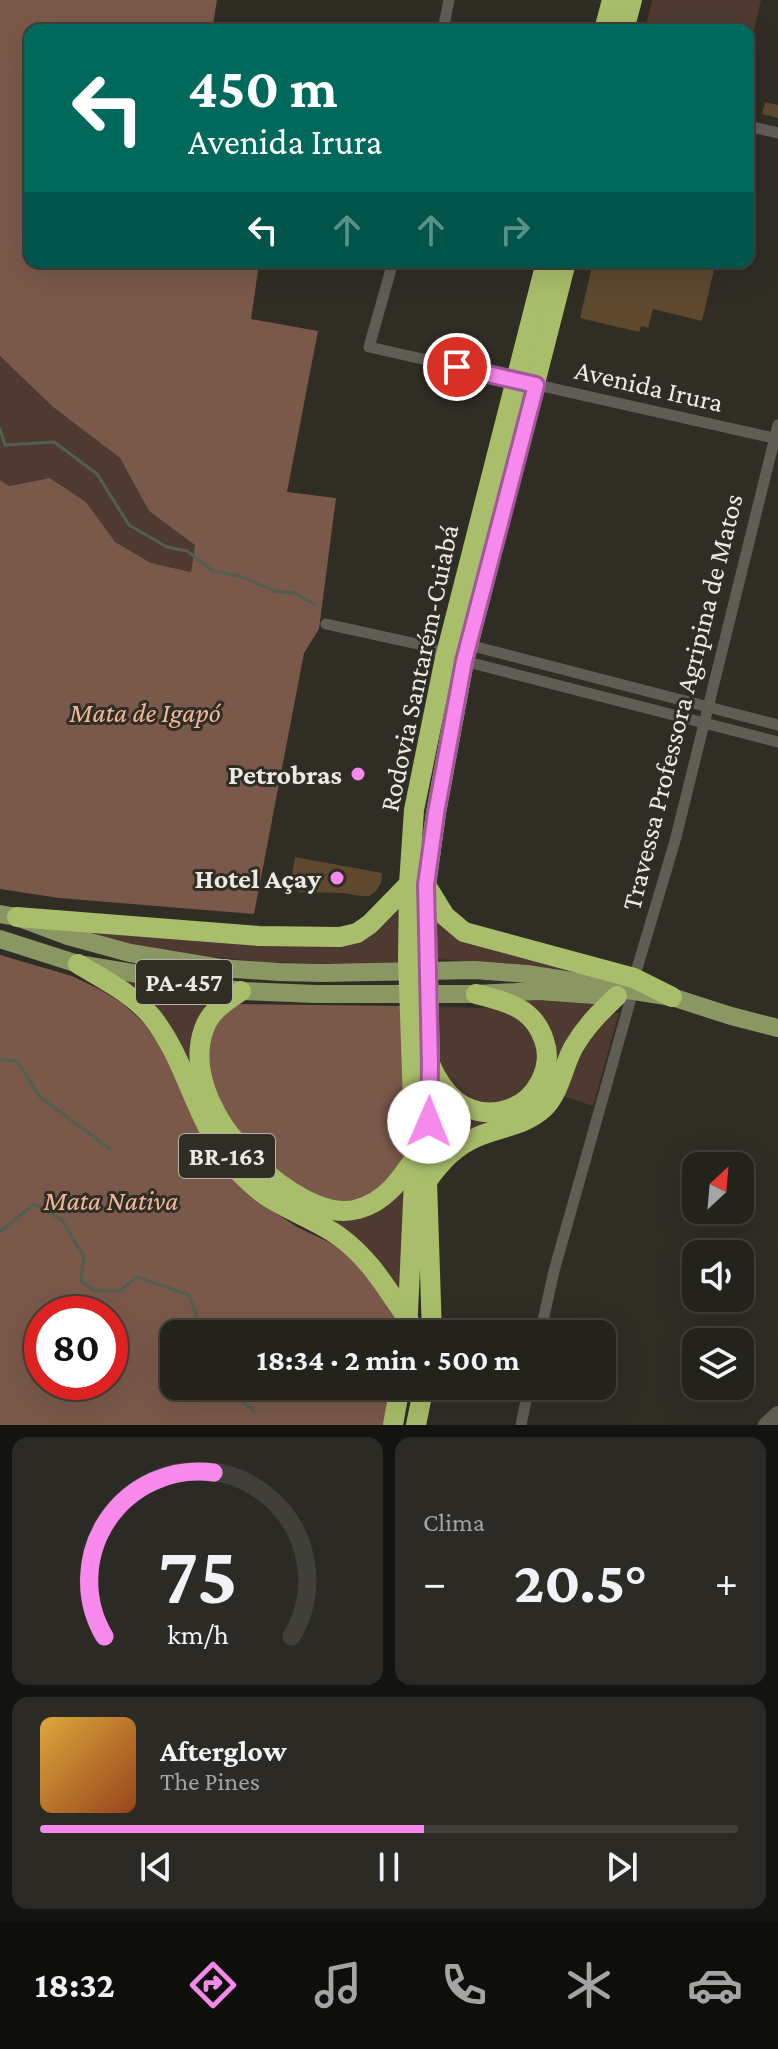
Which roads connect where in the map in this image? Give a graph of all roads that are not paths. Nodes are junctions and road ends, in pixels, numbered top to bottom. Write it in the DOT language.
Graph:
graph roads {
  1 [pos="449,0"];
  2 [pos="612,0"];
  3 [pos="632,0"];
  4 [pos="444,24"];
  5 [pos="606,24"];
  6 [pos="626,24"];
  7 [pos="754,127"];
  8 [pos="778,133"];
  9 [pos="391,268"];
  10 [pos="545,268"];
  11 [pos="564,268"];
  12 [pos="526,382"];
  13 [pos="778,425"];
  14 [pos="776,439"];
  15 [pos="326,624"];
  16 [pos="452,651"];
  17 [pos="709,708"];
  18 [pos="705,722"];
  19 [pos="778,725"];
  20 [pos="778,742"];
  21 [pos="417,884"];
  22 [pos="9,915"];
  23 [pos="0,939"];
  24 [pos="78,964"];
  25 [pos="241,991"];
  26 [pos="628,991"];
  27 [pos="476,994"];
  28 [pos="672,997"];
  29 [pos="731,1016"];
  30 [pos="778,1028"];
  31 [pos="430,1064"];
  32 [pos="415,1158"];
  33 [pos="427,1181"];
  34 [pos="403,1320"];
  35 [pos="408,1320"];
  36 [pos="432,1320"];
  37 [pos="543,1320"];
  38 [pos="397,1400"];
  39 [pos="421,1400"];
  40 [pos="526,1400"];
  41 [pos="778,1414"];
  42 [pos="393,1425"];
  43 [pos="416,1425"];
  44 [pos="521,1425"];
  45 [pos="766,1425"];
  1 -- 4 [label="street"];
  2 -- 5 [label="highway"];
  3 -- 6 [label="highway"];
  7 -- 8 [label="street"];
  9 -- 12 [label="street, Avenida Irura"];
  10 -- 12 [label="highway, Rodovia Santarém-Cuiabá / BR-163"];
  11 -- 12 [label="highway, Rodovia Santarém-Cuiabá / BR-163"];
  12 -- 14 [label="street, Avenida Irura"];
  12 -- 16 [label="highway, Rodovia Santarém-Cuiabá / BR-163"];
  13 -- 14 [label="street, Travessa Professora Agripina de Matos"];
  14 -- 17 [label="street, Travessa Professora Agripina de Matos"];
  15 -- 16 [label="street"];
  16 -- 17 [label="street"];
  16 -- 18 [label="street"];
  16 -- 21 [label="highway, Rodovia Santarém-Cuiabá / BR-163"];
  17 -- 18 [label="street, Travessa Professora Agripina de Matos"];
  17 -- 19 [label="street"];
  18 -- 20 [label="street"];
  18 -- 26 [label="street, Travessa Professora Agripina de Matos"];
  21 -- 22 [label="highway"];
  21 -- 26 [label="highway"];
  21 -- 31 [label="highway, Rodovia Santarém-Cuiabá / BR-163"];
  21 -- 32 [label="highway, Rodovia Santarém-Cuiabá / BR-163"];
  22 -- 26 [label="main road, PA-457"];
  23 -- 24 [label="main road, PA-457"];
  24 -- 25 [label="main road, PA-457"];
  24 -- 34 [label="highway, BR-163"];
  25 -- 27 [label="main road, PA-457"];
  25 -- 32 [label="highway, BR-163"];
  26 -- 27 [label="main road"];
  26 -- 28 [label="highway"];
  26 -- 29 [label="main road"];
  26 -- 33 [label="highway"];
  26 -- 37 [label="street, Travessa Professora Agripina de Matos"];
  27 -- 31 [label="highway"];
  28 -- 29 [label="main road"];
  29 -- 30 [label="main road"];
  31 -- 33 [label="highway, Rodovia Santarém-Cuiabá / BR-163"];
  32 -- 35 [label="highway, Rodovia Santarém-Cuiabá / BR-163"];
  33 -- 36 [label="highway, Rodovia Santarém-Cuiabá / BR-163"];
  38 -- 42 [label="highway"];
  39 -- 43 [label="highway"];
  40 -- 44 [label="street"];
  41 -- 45 [label="main road"];
}
